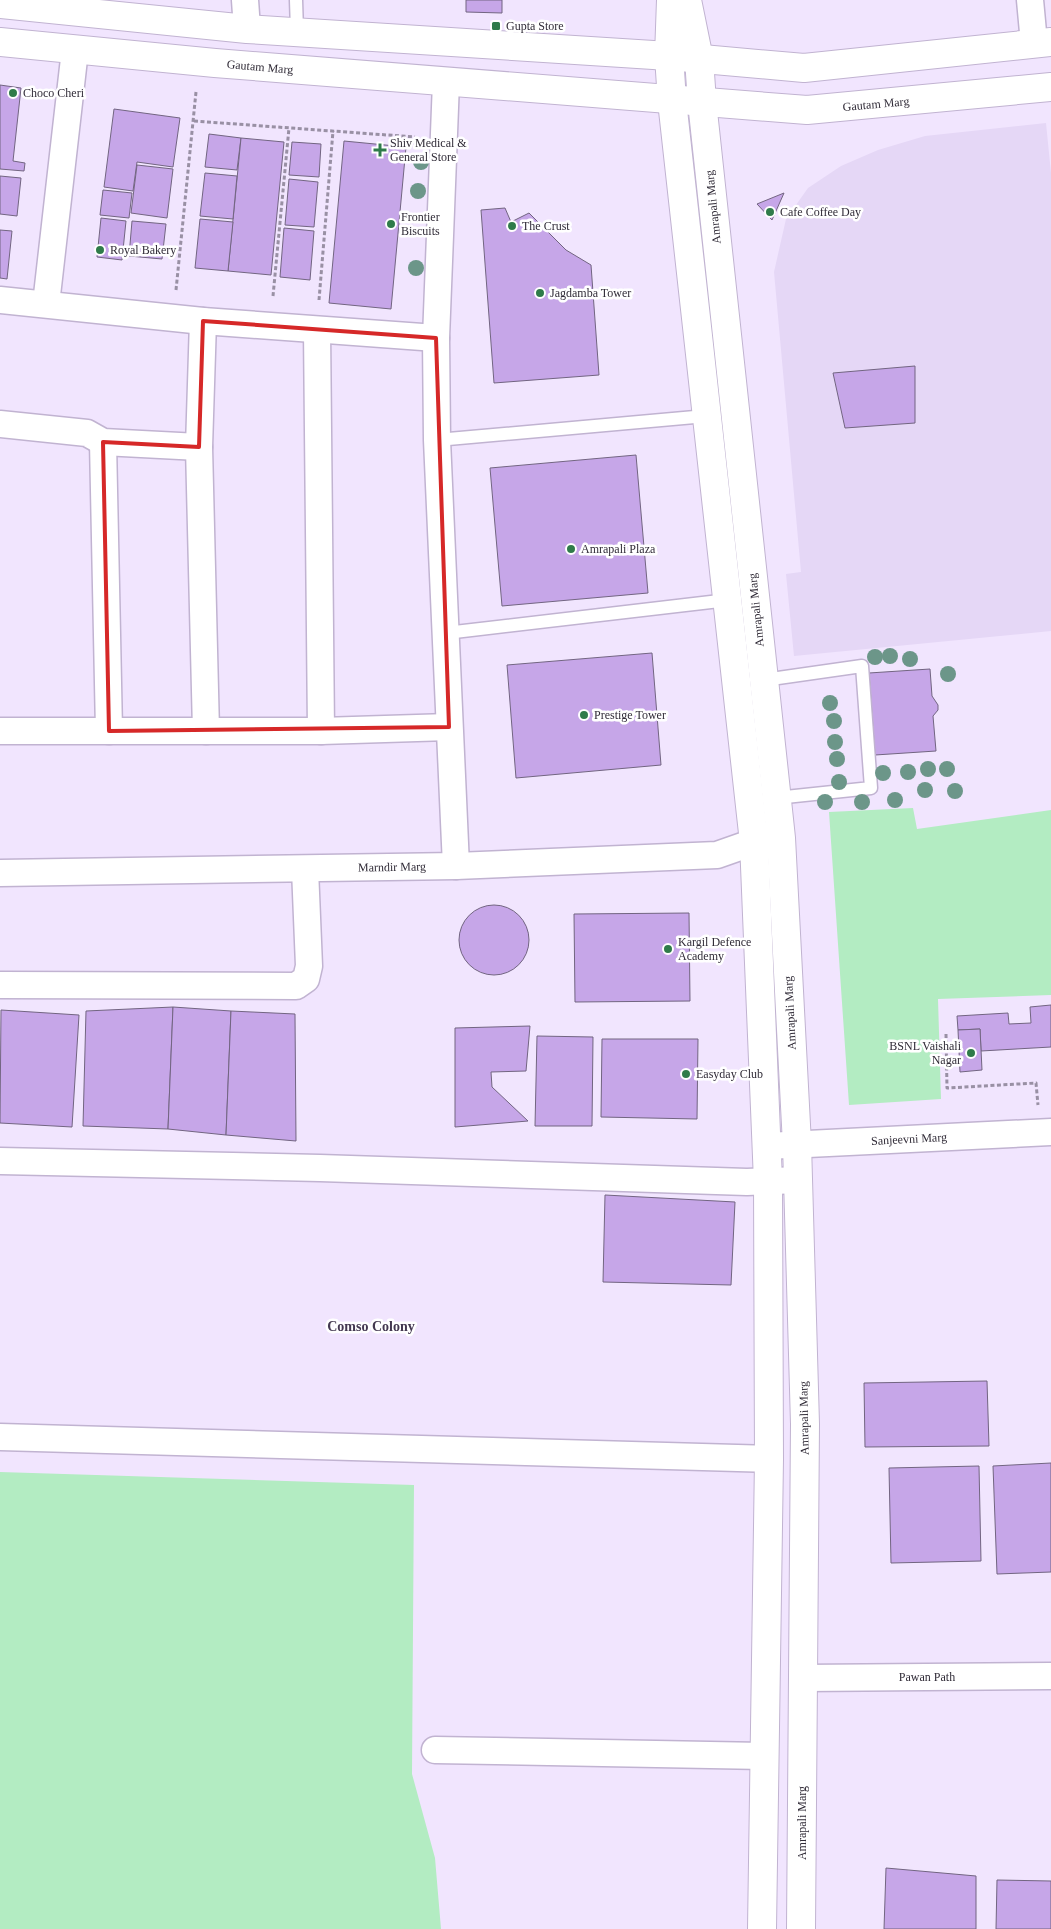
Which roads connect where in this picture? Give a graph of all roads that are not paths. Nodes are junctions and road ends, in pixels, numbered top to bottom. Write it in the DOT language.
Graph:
graph roads {
  1 [pos="245,0"];
  2 [pos="296,0"];
  3 [pos="671,0"];
  4 [pos="687,0"];
  5 [pos="1030,0"];
  6 [pos="0,4"];
  7 [pos="247,29"];
  8 [pos="297,31"];
  9 [pos="0,42"];
  10 [pos="1043,42"];
  11 [pos="75,50"];
  12 [pos="670,56"];
  13 [pos="699,59"];
  14 [pos="446,82"];
  15 [pos="1051,87"];
  16 [pos="672,101"];
  17 [pos="702,102"];
  18 [pos="0,300"];
  19 [pos="46,304"];
  20 [pos="204,321"];
  21 [pos="317,330"];
  22 [pos="436,338"];
  23 [pos="706,416"];
  24 [pos="0,424"];
  25 [pos="437,440"];
  26 [pos="103,442"];
  27 [pos="200,447"];
  28 [pos="728,600"];
  29 [pos="446,632"];
  30 [pos="764,680"];
  31 [pos="450,727"];
  32 [pos="0,731"];
  33 [pos="109,731"];
  34 [pos="206,731"];
  35 [pos="321,731"];
  36 [pos="776,798"];
  37 [pos="781,838"];
  38 [pos="754,842"];
  39 [pos="456,866"];
  40 [pos="305,869"];
  41 [pos="0,873"];
  42 [pos="0,985"];
  43 [pos="1045,1132"];
  44 [pos="797,1144"];
  45 [pos="767,1146"];
  46 [pos="0,1161"];
  47 [pos="798,1180"];
  48 [pos="768,1181"];
  49 [pos="0,1436"];
  50 [pos="769,1459"];
  51 [pos="1051,1676"];
  52 [pos="766,1678"];
  53 [pos="803,1678"];
  54 [pos="435,1750"];
  55 [pos="764,1756"];
  56 [pos="762,1929"];
  57 [pos="801,1929"];
  1 -- 7 [label="street"];
  2 -- 8 [label="lane"];
  3 -- 12 [label="street"];
  4 -- 13 [label="street, Amrapali Marg"];
  5 -- 10 [label="street"];
  6 -- 7 [label="street"];
  7 -- 8 [label="street"];
  8 -- 12 [label="street"];
  9 -- 11 [label="street, Gautam Marg"];
  10 -- 13 [label="street"];
  11 -- 14 [label="street, Gautam Marg"];
  11 -- 19 [label="street"];
  12 -- 13 [label="street"];
  12 -- 16 [label="street"];
  13 -- 17 [label="street, Amrapali Marg"];
  14 -- 16 [label="street, Gautam Marg"];
  14 -- 22 [label="street"];
  15 -- 17 [label="street, Gautam Marg"];
  16 -- 17 [label="street, Gautam Marg"];
  16 -- 23 [label="street"];
  17 -- 30 [label="street, Amrapali Marg"];
  18 -- 19 [label="street"];
  19 -- 20 [label="street"];
  20 -- 21 [label="street"];
  20 -- 27 [label="street"];
  21 -- 22 [label="street"];
  21 -- 35 [label="street"];
  22 -- 25 [label="street"];
  23 -- 25 [label="lane"];
  23 -- 28 [label="street"];
  24 -- 26 [label="street"];
  25 -- 29 [label="street"];
  26 -- 27 [label="street"];
  26 -- 33 [label="street"];
  27 -- 34 [label="street"];
  28 -- 29 [label="lane"];
  28 -- 38 [label="street"];
  29 -- 31 [label="street"];
  30 -- 36 [label="street, Amrapali Marg"];
  30 -- 36 [label="lane"];
  31 -- 35 [label="street"];
  31 -- 39 [label="street"];
  32 -- 33 [label="street"];
  33 -- 34 [label="street"];
  34 -- 35 [label="street"];
  36 -- 37 [label="street, Amrapali Marg"];
  37 -- 38 [label="street, Marndir Marg"];
  37 -- 44 [label="street, Amrapali Marg"];
  38 -- 39 [label="street, Marndir Marg"];
  38 -- 45 [label="street"];
  39 -- 40 [label="street, Marndir Marg"];
  40 -- 41 [label="street, Marndir Marg"];
  40 -- 42 [label="street"];
  43 -- 44 [label="street, Sanjeevni Marg"];
  44 -- 45 [label="street, Sanjeevni Marg"];
  44 -- 47 [label="street, Amrapali Marg"];
  45 -- 48 [label="street"];
  46 -- 48 [label="street"];
  47 -- 48 [label="street"];
  47 -- 53 [label="street, Amrapali Marg"];
  48 -- 50 [label="street"];
  49 -- 50 [label="street"];
  50 -- 52 [label="street"];
  51 -- 53 [label="street, Pawan Path"];
  52 -- 53 [label="street"];
  52 -- 55 [label="street"];
  53 -- 57 [label="street, Amrapali Marg"];
  54 -- 55 [label="street"];
  55 -- 56 [label="street"];
}
